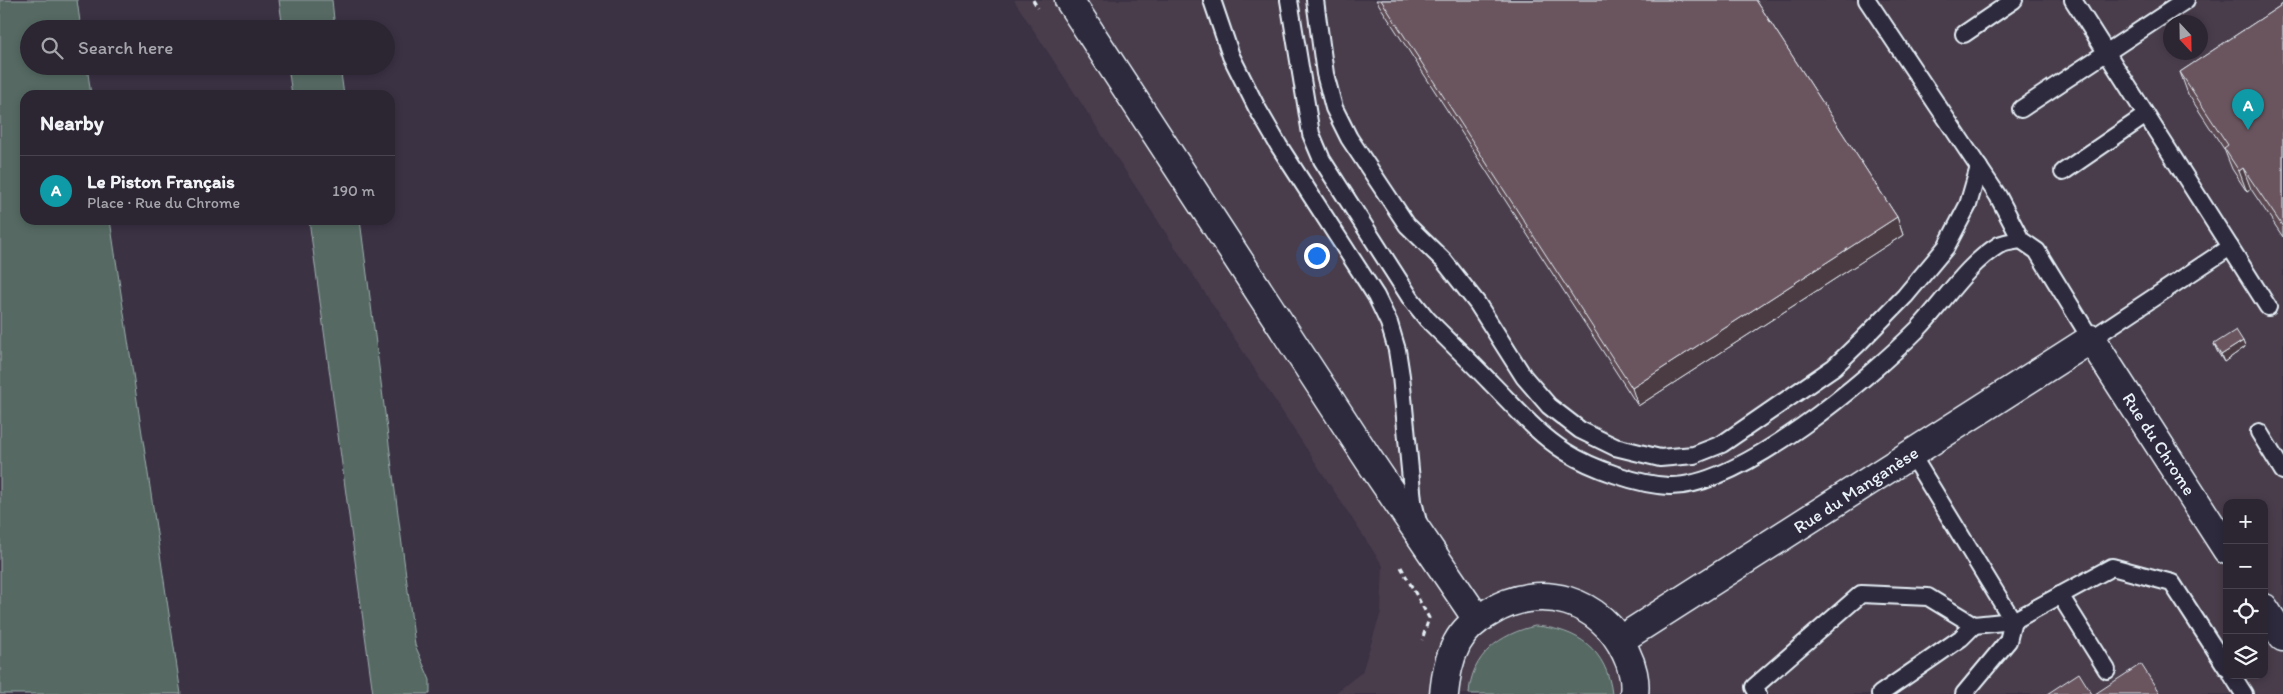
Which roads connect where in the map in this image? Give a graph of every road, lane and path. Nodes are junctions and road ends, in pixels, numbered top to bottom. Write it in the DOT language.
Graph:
graph roads {
  1 [pos="1033,0"];
  2 [pos="1069,0"];
  3 [pos="1290,0"];
  4 [pos="1314,0"];
  5 [pos="1867,0"];
  6 [pos="2014,0"];
  7 [pos="2073,0"];
  8 [pos="2186,0"];
  9 [pos="1211,1"];
  10 [pos="1039,8"];
  11 [pos="1964,34"];
  12 [pos="2107,53"];
  13 [pos="2021,108"];
  14 [pos="2146,115"];
  15 [pos="1979,167"];
  16 [pos="2063,172"];
  17 [pos="2021,240"];
  18 [pos="2230,247"];
  19 [pos="2268,307"];
  20 [pos="2091,339"];
  21 [pos="2259,432"];
  22 [pos="1911,454"];
  23 [pos="2283,471"];
  24 [pos="1425,543"];
  25 [pos="2223,544"];
  26 [pos="1398,562"];
  27 [pos="2060,595"];
  28 [pos="2268,614"];
  29 [pos="1477,620"];
  30 [pos="2013,621"];
  31 [pos="1974,625"];
  32 [pos="2283,637"];
  33 [pos="1620,640"];
  34 [pos="1422,642"];
  35 [pos="2223,662"];
  36 [pos="2107,670"];
  37 [pos="2235,679"];
  38 [pos="1444,694"];
  39 [pos="1634,694"];
  40 [pos="1758,694"];
  41 [pos="1880,694"];
  42 [pos="1964,694"];
  43 [pos="2244,694"];
  1 -- 10 [label="path"];
  2 -- 24 [label="street"];
  3 -- 17 [label="lane"];
  4 -- 15 [label="lane"];
  5 -- 15 [label="lane"];
  6 -- 11 [label="lane"];
  7 -- 12 [label="lane"];
  8 -- 12 [label="lane"];
  9 -- 24 [label="lane"];
  12 -- 13 [label="lane"];
  12 -- 14 [label="lane"];
  14 -- 16 [label="lane"];
  14 -- 18 [label="lane"];
  15 -- 17 [label="lane"];
  17 -- 20 [label="lane"];
  18 -- 19 [label="lane"];
  18 -- 20 [label="lane"];
  20 -- 22 [label="street, Rue du Manganèse"];
  20 -- 25 [label="street, Rue du Chrome"];
  21 -- 23 [label="lane"];
  22 -- 30 [label="lane"];
  22 -- 33 [label="street, Rue du Manganèse"];
  24 -- 29 [label="street"];
  26 -- 34 [label="path"];
  27 -- 30 [label="lane"];
  27 -- 35 [label="lane"];
  27 -- 36 [label="lane"];
  28 -- 32 [label="street"];
  29 -- 33 [label="street"];
  29 -- 38 [label="street"];
  30 -- 31 [label="lane"];
  30 -- 42 [label="lane"];
  31 -- 40 [label="lane"];
  31 -- 41 [label="lane"];
  33 -- 39 [label="street"];
  37 -- 43 [label="lane"];
}
